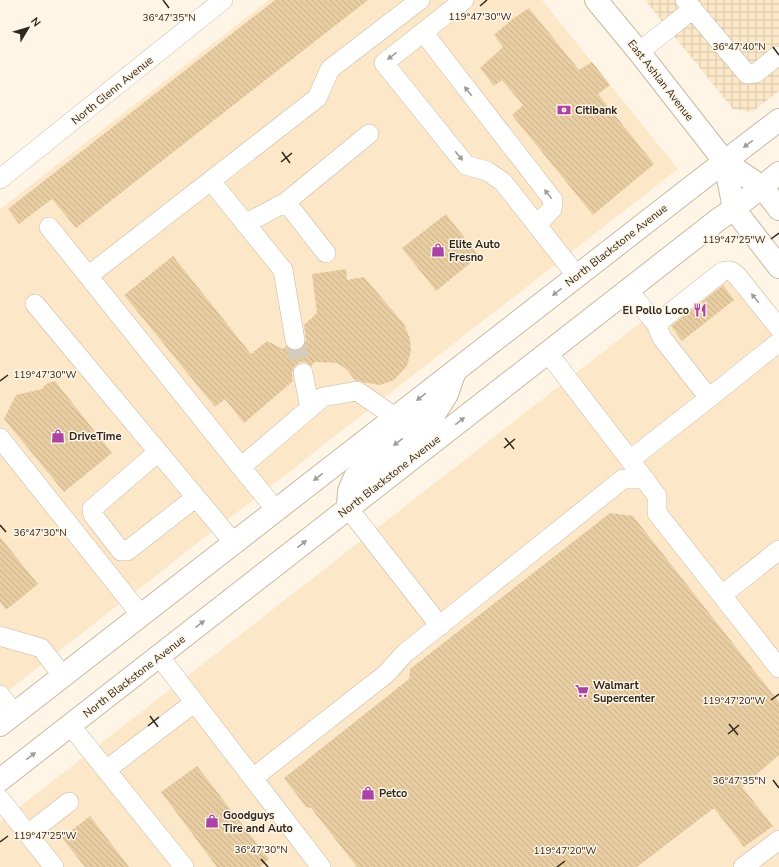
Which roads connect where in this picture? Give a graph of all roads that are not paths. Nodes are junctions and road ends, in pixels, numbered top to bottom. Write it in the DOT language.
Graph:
graph roads {
  1 [pos="223,0"];
  2 [pos="419,0"];
  3 [pos="464,0"];
  4 [pos="596,0"];
  5 [pos="689,5"];
  6 [pos="423,32"];
  7 [pos="639,52"];
  8 [pos="779,56"];
  9 [pos="779,120"];
  10 [pos="369,134"];
  11 [pos="725,162"];
  12 [pos="779,173"];
  13 [pos="0,179"];
  14 [pos="211,181"];
  15 [pos="762,187"];
  16 [pos="286,202"];
  17 [pos="734,209"];
  18 [pos="779,209"];
  19 [pos="245,224"];
  20 [pos="537,225"];
  21 [pos="49,226"];
  22 [pos="326,253"];
  23 [pos="779,267"];
  24 [pos="88,276"];
  25 [pos="577,276"];
  26 [pos="628,290"];
  27 [pos="35,304"];
  28 [pos="656,324"];
  29 [pos="779,328"];
  30 [pos="295,340"];
  31 [pos="779,342"];
  32 [pos="548,353"];
  33 [pos="456,370"];
  34 [pos="304,373"];
  35 [pos="709,398"];
  36 [pos="310,408"];
  37 [pos="395,417"];
  38 [pos="0,438"];
  39 [pos="158,452"];
  40 [pos="630,460"];
  41 [pos="241,467"];
  42 [pos="645,479"];
  43 [pos="195,498"];
  44 [pos="348,508"];
  45 [pos="276,510"];
  46 [pos="234,543"];
  47 [pos="779,550"];
  48 [pos="722,595"];
  49 [pos="141,615"];
  50 [pos="440,626"];
  51 [pos="0,636"];
  52 [pos="160,656"];
  53 [pos="779,668"];
  54 [pos="63,676"];
  55 [pos="0,695"];
  56 [pos="195,702"];
  57 [pos="7,719"];
  58 [pos="70,725"];
  59 [pos="106,770"];
  60 [pos="253,778"];
  61 [pos="0,780"];
  62 [pos="0,799"];
  63 [pos="69,802"];
  64 [pos="28,834"];
  65 [pos="779,840"];
  66 [pos="54,867"];
  67 [pos="184,867"];
  68 [pos="321,867"];
  69 [pos="743,867"];
  1 -- 13 [label="street, North Glenn Avenue"];
  2 -- 14 [label="street"];
  3 -- 6 [label="street"];
  4 -- 7 [label="main road, East Ashlan Avenue"];
  5 -- 7 [label="street"];
  5 -- 8 [label="street"];
  20 -- 6 [label="street, one-way"];
  6 -- 20 [label="street, one-way"];
  7 -- 11 [label="main road, East Ashlan Avenue"];
  9 -- 11 [label="main road, North Blackstone Avenue, one-way"];
  10 -- 16 [label="street"];
  11 -- 15 [label="main road, East Ashlan Avenue"];
  11 -- 17 [label="main road, East Ashlan Avenue"];
  11 -- 25 [label="main road, North Blackstone Avenue"];
  12 -- 15 [label="main road, North Blackstone Avenue"];
  14 -- 19 [label="street"];
  14 -- 24 [label="street"];
  15 -- 17 [label="main road, North Blackstone Avenue"];
  15 -- 18 [label="main road, East Ashlan Avenue"];
  16 -- 19 [label="street"];
  16 -- 22 [label="street"];
  17 -- 23 [label="main road, East Ashlan Avenue"];
  17 -- 26 [label="main road, North Blackstone Avenue"];
  19 -- 30 [label="street"];
  20 -- 25 [label="street"];
  21 -- 24 [label="street"];
  24 -- 41 [label="street"];
  25 -- 33 [label="main road, North Blackstone Avenue, one-way"];
  26 -- 28 [label="street"];
  26 -- 32 [label="main road, North Blackstone Avenue"];
  27 -- 39 [label="street"];
  29 -- 28 [label="street, one-way"];
  28 -- 35 [label="street"];
  31 -- 35 [label="street"];
  32 -- 40 [label="street"];
  44 -- 32 [label="main road, North Blackstone Avenue, one-way"];
  33 -- 37 [label="main road, North Blackstone Avenue, one-way"];
  33 -- 44 [label="main road, one-way"];
  34 -- 36 [label="street"];
  35 -- 40 [label="street"];
  36 -- 37 [label="street"];
  36 -- 41 [label="street"];
  37 -- 45 [label="main road, North Blackstone Avenue, one-way"];
  38 -- 49 [label="street"];
  39 -- 43 [label="street"];
  39 -- 43 [label="street"];
  40 -- 42 [label="street"];
  41 -- 45 [label="street"];
  42 -- 48 [label="street"];
  42 -- 50 [label="street"];
  43 -- 46 [label="street"];
  44 -- 50 [label="street"];
  52 -- 44 [label="main road, North Blackstone Avenue, one-way"];
  45 -- 46 [label="main road, North Blackstone Avenue"];
  46 -- 49 [label="main road, North Blackstone Avenue"];
  47 -- 48 [label="street"];
  48 -- 53 [label="street"];
  49 -- 54 [label="main road, North Blackstone Avenue"];
  50 -- 60 [label="street"];
  51 -- 54 [label="street"];
  52 -- 56 [label="street"];
  52 -- 58 [label="main road, North Blackstone Avenue"];
  54 -- 57 [label="main road, North Blackstone Avenue"];
  55 -- 57 [label="street"];
  56 -- 59 [label="street"];
  56 -- 60 [label="street"];
  58 -- 59 [label="street"];
  61 -- 58 [label="main road, North Blackstone Avenue, one-way"];
  59 -- 67 [label="street"];
  60 -- 68 [label="street"];
  62 -- 64 [label="street"];
  63 -- 64 [label="street"];
  64 -- 66 [label="street"];
  65 -- 69 [label="street"];
}
